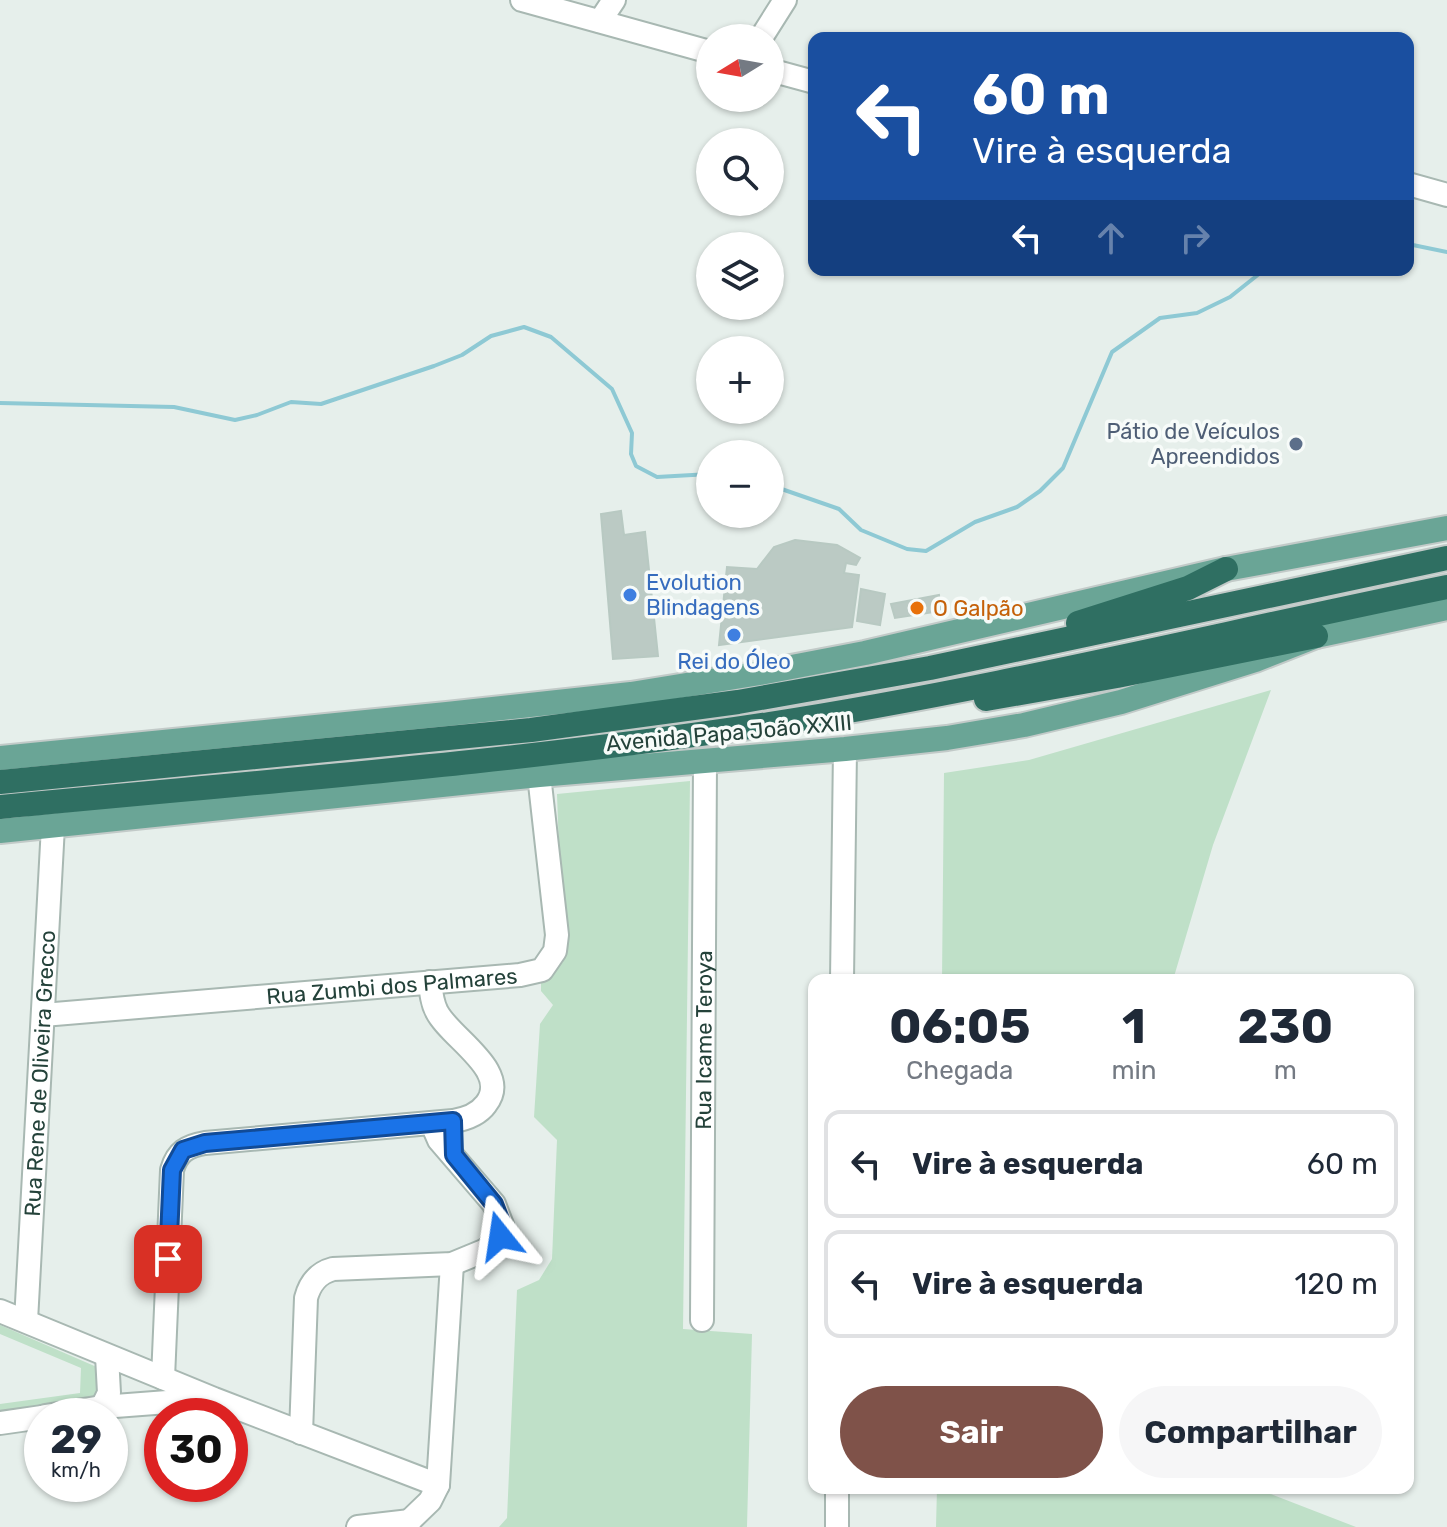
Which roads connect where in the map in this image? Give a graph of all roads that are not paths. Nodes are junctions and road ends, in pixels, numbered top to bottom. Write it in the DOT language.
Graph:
graph roads {
  1 [pos="522,0"];
  2 [pos="614,0"];
  3 [pos="785,0"];
  4 [pos="600,21"];
  5 [pos="770,24"];
  6 [pos="696,48"];
  7 [pos="784,74"];
  8 [pos="808,80"];
  9 [pos="1414,186"];
  10 [pos="1447,195"];
  11 [pos="1447,528"];
  12 [pos="1447,558"];
  13 [pos="1226,569"];
  14 [pos="1447,587"];
  15 [pos="1447,608"];
  16 [pos="1316,636"];
  17 [pos="930,668"];
  18 [pos="932,695"];
  19 [pos="845,749"];
  20 [pos="0,758"];
  21 [pos="705,761"];
  22 [pos="539,775"];
  23 [pos="0,782"];
  24 [pos="35,791"];
  25 [pos="0,807"];
  26 [pos="53,826"];
  27 [pos="0,831"];
  28 [pos="842,974"];
  29 [pos="430,982"];
  30 [pos="43,1015"];
  31 [pos="442,1123"];
  32 [pos="452,1264"];
  33 [pos="0,1311"];
  34 [pos="702,1320"];
  35 [pos="26,1321"];
  36 [pos="107,1356"];
  37 [pos="163,1378"];
  38 [pos="106,1398"];
  39 [pos="212,1398"];
  40 [pos="248,1412"];
  41 [pos="24,1419"];
  42 [pos="0,1423"];
  43 [pos="301,1433"];
  44 [pos="438,1485"];
  45 [pos="837,1494"];
  46 [pos="406,1524"];
  47 [pos="358,1527"];
  48 [pos="837,1527"];
  1 -- 4 [label="street"];
  2 -- 4 [label="street"];
  3 -- 5 [label="street"];
  4 -- 6 [label="street"];
  7 -- 8 [label="street"];
  9 -- 10 [label="street"];
  11 -- 13 [label="main road"];
  12 -- 17 [label="highway, Avenida Papa João XXIII"];
  13 -- 17 [label="highway"];
  13 -- 20 [label="main road"];
  14 -- 18 [label="highway, Avenida Papa João XXIII"];
  15 -- 16 [label="main road, Avenida Papa João XXIII"];
  16 -- 18 [label="highway"];
  16 -- 19 [label="main road, Avenida Papa João XXIII"];
  17 -- 24 [label="highway, Avenida Papa João XXIII"];
  18 -- 24 [label="highway, Avenida Papa João XXIII"];
  19 -- 21 [label="main road, Avenida Papa João XXIII"];
  19 -- 28 [label="street"];
  21 -- 22 [label="main road, Avenida Papa João XXIII"];
  21 -- 34 [label="street, Rua Icame Teroya"];
  22 -- 26 [label="main road, Avenida Papa João XXIII"];
  22 -- 29 [label="street, Rua Zumbi dos Palmares"];
  23 -- 24 [label="highway, Avenida Papa João XXIII"];
  24 -- 25 [label="highway, Avenida Papa João XXIII"];
  26 -- 27 [label="main road, Avenida Papa João XXIII"];
  26 -- 30 [label="street, Rua Rene de Oliveira Grecco"];
  29 -- 30 [label="street, Rua Zumbi dos Palmares"];
  29 -- 31 [label="street"];
  30 -- 35 [label="street, Rua Rene de Oliveira Grecco"];
  31 -- 32 [label="street"];
  31 -- 37 [label="street"];
  32 -- 43 [label="street"];
  32 -- 44 [label="street"];
  33 -- 35 [label="street"];
  35 -- 36 [label="street"];
  36 -- 37 [label="street"];
  36 -- 38 [label="street"];
  37 -- 39 [label="street"];
  40 -- 43 [label="street"];
  41 -- 42 [label="street"];
  43 -- 44 [label="street"];
  44 -- 46 [label="street"];
  45 -- 48 [label="street"];
  46 -- 47 [label="street"];
}
